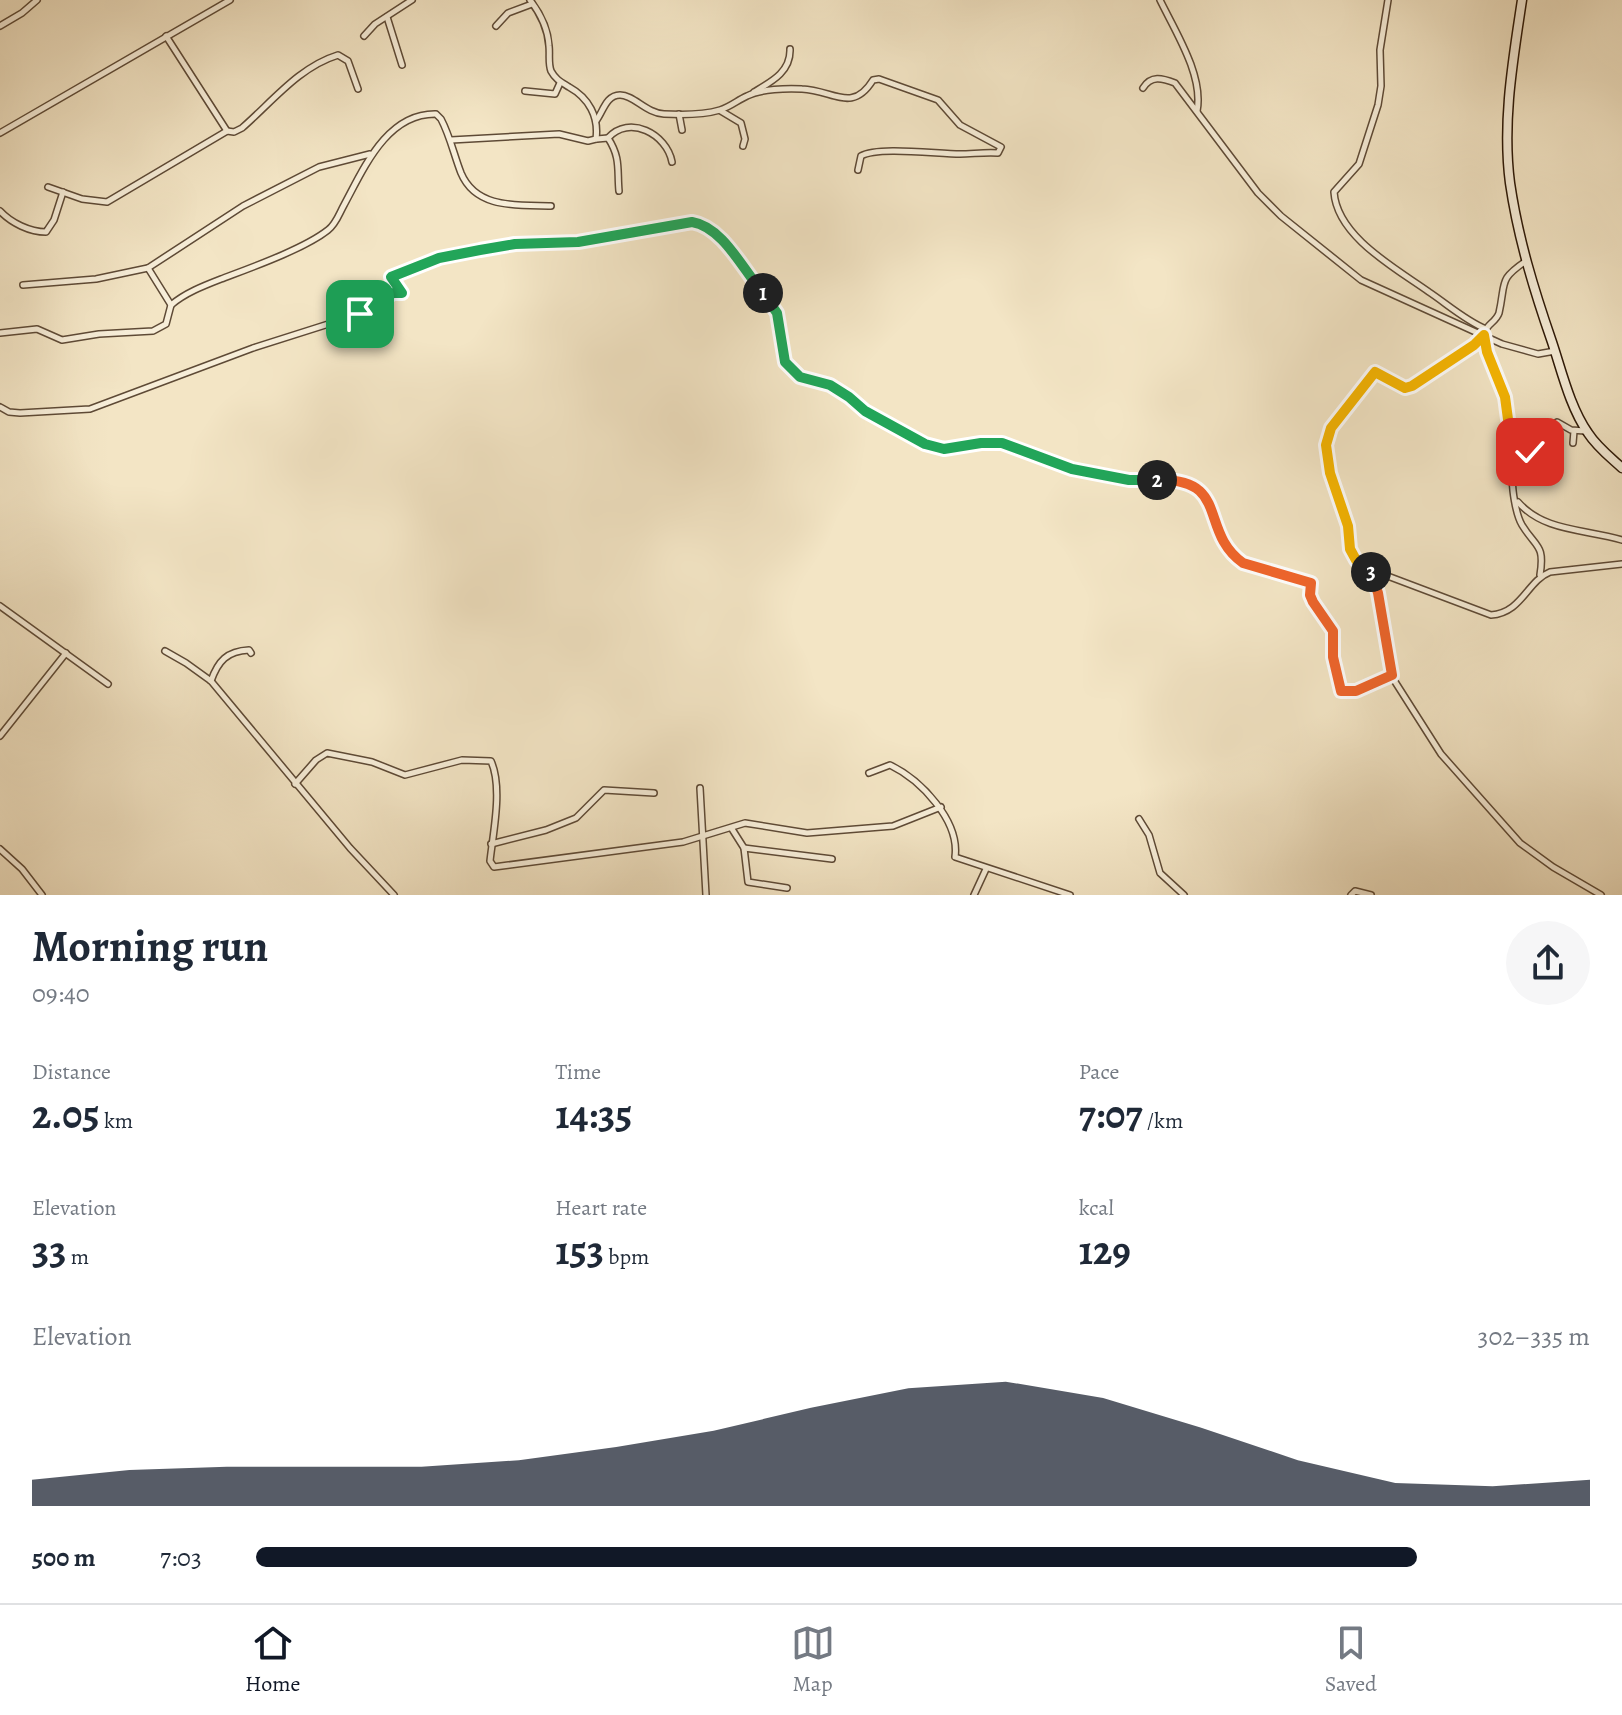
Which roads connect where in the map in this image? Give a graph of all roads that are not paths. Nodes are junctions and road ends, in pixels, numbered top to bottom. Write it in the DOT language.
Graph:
graph roads {
  1 [pos="37,0"];
  2 [pos="230,0"];
  3 [pos="412,0"];
  4 [pos="1160,0"];
  5 [pos="1388,0"];
  6 [pos="1522,0"];
  7 [pos="531,2"];
  8 [pos="387,17"];
  9 [pos="0,26"];
  10 [pos="496,26"];
  11 [pos="166,36"];
  12 [pos="364,36"];
  13 [pos="790,49"];
  14 [pos="402,65"];
  15 [pos="560,83"];
  16 [pos="1143,88"];
  17 [pos="358,89"];
  18 [pos="525,91"];
  19 [pos="749,94"];
  20 [pos="720,110"];
  21 [pos="1197,111"];
  22 [pos="679,114"];
  23 [pos="596,121"];
  24 [pos="682,130"];
  25 [pos="0,133"];
  26 [pos="230,134"];
  27 [pos="608,138"];
  28 [pos="596,139"];
  29 [pos="451,140"];
  30 [pos="743,146"];
  31 [pos="371,154"];
  32 [pos="672,162"];
  33 [pos="858,170"];
  34 [pos="48,187"];
  35 [pos="619,191"];
  36 [pos="63,192"];
  37 [pos="551,206"];
  38 [pos="0,211"];
  39 [pos="1526,261"];
  40 [pos="148,268"];
  41 [pos="23,285"];
  42 [pos="171,305"];
  43 [pos="1485,332"];
  44 [pos="0,333"];
  45 [pos="1555,351"];
  46 [pos="0,407"];
  47 [pos="1574,431"];
  48 [pos="1586,431"];
  49 [pos="1573,443"];
  50 [pos="1622,468"];
  51 [pos="1515,471"];
  52 [pos="1515,497"];
  53 [pos="1622,540"];
  54 [pos="1622,564"];
  55 [pos="1369,569"];
  56 [pos="1540,575"];
  57 [pos="0,606"];
  58 [pos="165,651"];
  59 [pos="66,653"];
  60 [pos="251,653"];
  61 [pos="1392,675"];
  62 [pos="211,681"];
  63 [pos="108,684"];
  64 [pos="0,736"];
  65 [pos="869,773"];
  66 [pos="295,784"];
  67 [pos="700,788"];
  68 [pos="654,793"];
  69 [pos="941,807"];
  70 [pos="1139,819"];
  71 [pos="732,829"];
  72 [pos="703,837"];
  73 [pos="491,844"];
  74 [pos="744,848"];
  75 [pos="0,849"];
  76 [pos="832,859"];
  77 [pos="986,869"];
  78 [pos="787,888"];
  79 [pos="42,895"];
  80 [pos="394,895"];
  81 [pos="706,895"];
  82 [pos="974,895"];
  83 [pos="1070,895"];
  84 [pos="1184,895"];
  85 [pos="1351,895"];
  86 [pos="1371,895"];
  87 [pos="1601,895"];
  1 -- 9 [label="street"];
  2 -- 11 [label="street"];
  3 -- 8 [label="street"];
  4 -- 21 [label="street"];
  5 -- 43 [label="street"];
  6 -- 39 [label="street"];
  7 -- 10 [label="street"];
  7 -- 15 [label="street"];
  8 -- 12 [label="street"];
  8 -- 14 [label="street"];
  11 -- 25 [label="street"];
  11 -- 26 [label="street"];
  13 -- 19 [label="street"];
  15 -- 18 [label="street"];
  15 -- 23 [label="street"];
  16 -- 21 [label="street"];
  17 -- 26 [label="street"];
  19 -- 20 [label="street"];
  19 -- 33 [label="street"];
  20 -- 22 [label="street"];
  20 -- 30 [label="street"];
  21 -- 43 [label="street"];
  22 -- 23 [label="street"];
  22 -- 24 [label="street"];
  23 -- 28 [label="street"];
  26 -- 36 [label="street"];
  27 -- 28 [label="street"];
  27 -- 32 [label="street"];
  27 -- 35 [label="street"];
  28 -- 29 [label="street"];
  29 -- 31 [label="street"];
  29 -- 37 [label="street"];
  31 -- 40 [label="street"];
  31 -- 42 [label="street"];
  34 -- 36 [label="street"];
  36 -- 38 [label="street"];
  39 -- 43 [label="street"];
  39 -- 45 [label="street"];
  40 -- 41 [label="street"];
  40 -- 42 [label="street"];
  42 -- 44 [label="street"];
  43 -- 45 [label="street"];
  43 -- 51 [label="street"];
  43 -- 55 [label="street"];
  45 -- 48 [label="street"];
  46 -- 61 [label="street"];
  47 -- 48 [label="street"];
  47 -- 49 [label="street"];
  47 -- 51 [label="street"];
  48 -- 50 [label="street"];
  51 -- 52 [label="street"];
  52 -- 53 [label="street"];
  52 -- 56 [label="street"];
  54 -- 56 [label="street"];
  55 -- 56 [label="street"];
  55 -- 61 [label="street"];
  57 -- 59 [label="street"];
  58 -- 62 [label="street"];
  59 -- 63 [label="street"];
  59 -- 64 [label="street"];
  60 -- 62 [label="street"];
  61 -- 87 [label="street"];
  62 -- 66 [label="street"];
  65 -- 69 [label="street"];
  66 -- 73 [label="street"];
  66 -- 80 [label="street"];
  67 -- 72 [label="street"];
  68 -- 73 [label="street"];
  69 -- 71 [label="street"];
  69 -- 77 [label="street"];
  70 -- 84 [label="street"];
  71 -- 72 [label="street"];
  71 -- 74 [label="street"];
  72 -- 73 [label="street"];
  72 -- 81 [label="street"];
  74 -- 76 [label="street"];
  74 -- 78 [label="street"];
  75 -- 79 [label="street"];
  77 -- 82 [label="street"];
  77 -- 83 [label="street"];
  85 -- 86 [label="street"];
}
